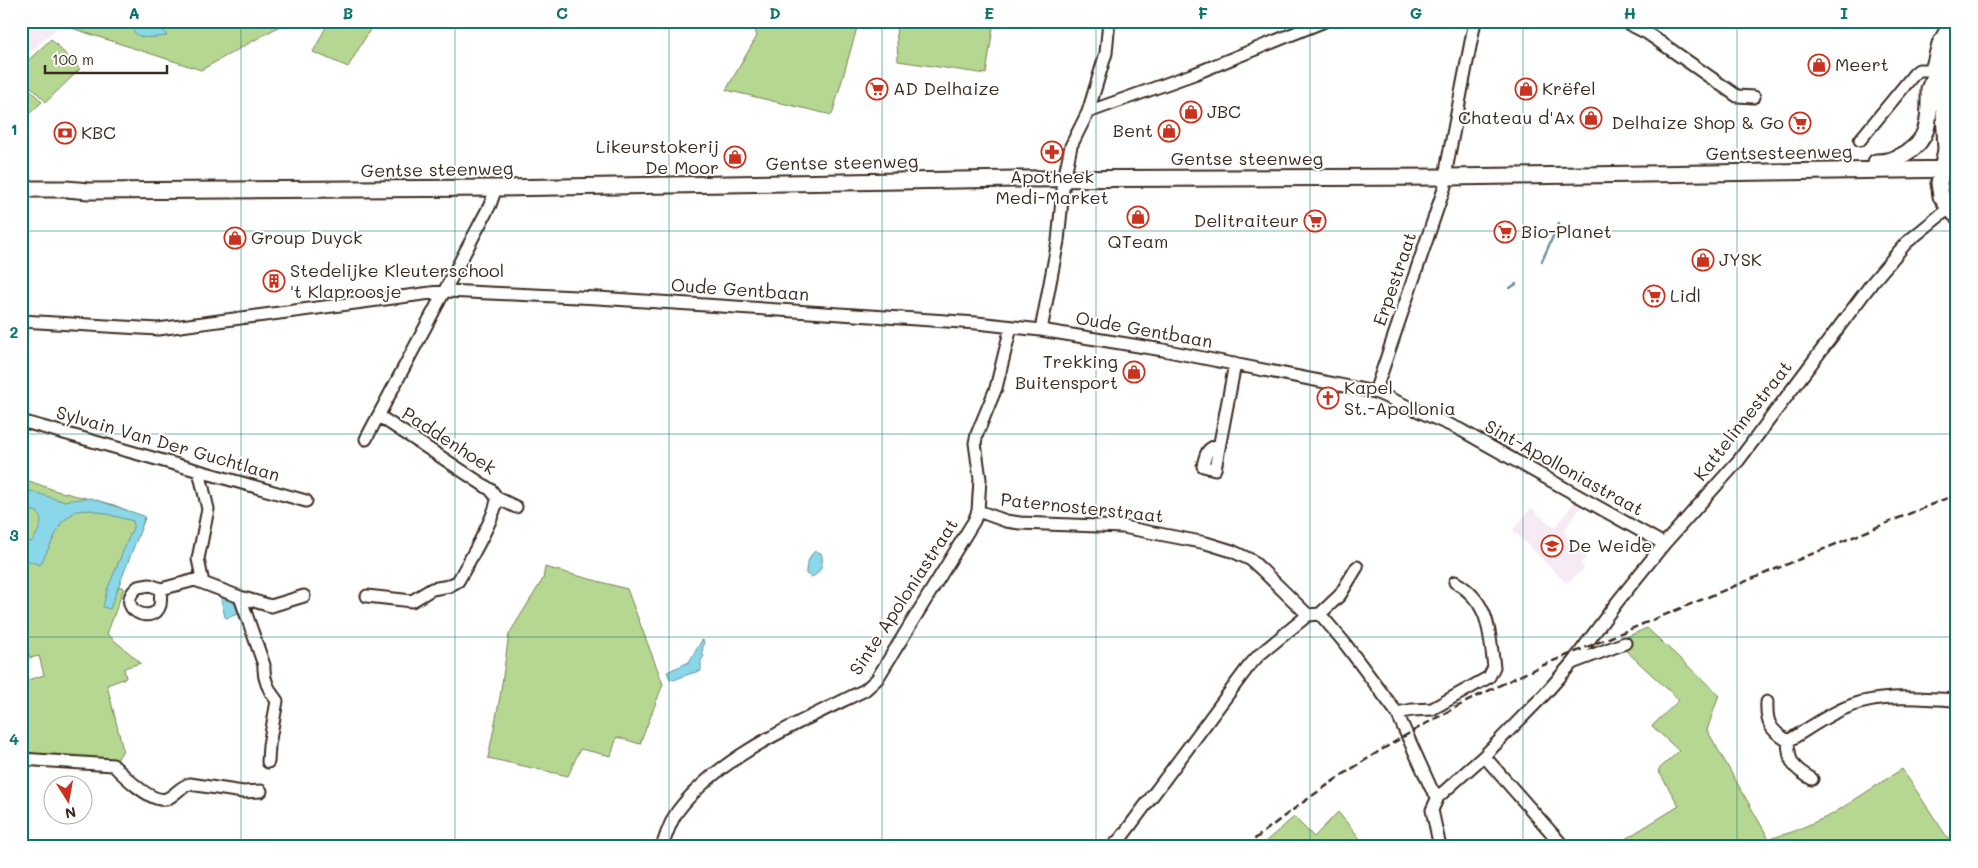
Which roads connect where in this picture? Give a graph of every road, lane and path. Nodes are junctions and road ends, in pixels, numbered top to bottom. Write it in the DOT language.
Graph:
graph roads {
  1 [pos="1109,21"];
  2 [pos="1325,21"];
  3 [pos="1475,21"];
  4 [pos="1623,21"];
  5 [pos="1953,21"];
  6 [pos="1957,35"];
  7 [pos="1936,74"];
  8 [pos="1754,97"];
  9 [pos="1088,112"];
  10 [pos="1860,140"];
  11 [pos="1941,169"];
  12 [pos="1957,169"];
  13 [pos="1822,170"];
  14 [pos="1602,174"];
  15 [pos="1447,177"];
  16 [pos="1064,178"];
  17 [pos="496,188"];
  18 [pos="21,189"];
  19 [pos="83,191"];
  20 [pos="21,197"];
  21 [pos="1953,212"];
  22 [pos="446,291"];
  23 [pos="21,321"];
  24 [pos="1011,327"];
  25 [pos="1041,330"];
  26 [pos="1236,364"];
  27 [pos="1375,392"];
  28 [pos="379,416"];
  29 [pos="21,421"];
  30 [pos="1446,424"];
  31 [pos="366,439"];
  32 [pos="1219,445"];
  33 [pos="200,472"];
  34 [pos="497,498"];
  35 [pos="306,501"];
  36 [pos="516,507"];
  37 [pos="978,511"];
  38 [pos="1664,544"];
  39 [pos="1357,567"];
  40 [pos="1455,582"];
  41 [pos="203,583"];
  42 [pos="161,590"];
  43 [pos="304,596"];
  44 [pos="367,596"];
  45 [pos="240,597"];
  46 [pos="1320,614"];
  47 [pos="1308,615"];
  48 [pos="1625,642"];
  49 [pos="1572,662"];
  50 [pos="1957,700"];
  51 [pos="1768,702"];
  52 [pos="1397,713"];
  53 [pos="1788,741"];
  54 [pos="1484,756"];
  55 [pos="21,759"];
  56 [pos="268,762"];
  57 [pos="1812,779"];
  58 [pos="261,791"];
  59 [pos="1438,797"];
  60 [pos="662,847"];
  61 [pos="1112,847"];
  62 [pos="1440,847"];
  63 [pos="1564,847"];
  1 -- 9 [label="street"];
  2 -- 9 [label="street"];
  3 -- 15 [label="street, Erpestraat"];
  4 -- 8 [label="street"];
  5 -- 7 [label="main road"];
  6 -- 7 [label="main road"];
  7 -- 10 [label="street"];
  7 -- 11 [label="main road"];
  7 -- 13 [label="main road"];
  9 -- 16 [label="street"];
  11 -- 12 [label="main road, Gentsesteenweg"];
  11 -- 13 [label="main road, Gentsesteenweg"];
  11 -- 21 [label="main road"];
  13 -- 14 [label="main road, Gentsesteenweg"];
  14 -- 15 [label="main road, Gentse steenweg"];
  15 -- 16 [label="main road, Gentse steenweg"];
  15 -- 27 [label="street, Erpestraat"];
  16 -- 17 [label="main road, Gentse steenweg"];
  16 -- 25 [label="street"];
  17 -- 19 [label="main road, Gentse steenweg"];
  17 -- 22 [label="street"];
  18 -- 19 [label="main road, Gentse steenweg"];
  19 -- 20 [label="main road, Gentse steenweg"];
  21 -- 38 [label="street, Kattelinnestraat"];
  22 -- 23 [label="street, Oude Gentbaan"];
  22 -- 24 [label="street, Oude Gentbaan"];
  22 -- 28 [label="street"];
  24 -- 25 [label="street, Oude Gentbaan"];
  24 -- 37 [label="street, Sinte Apoloniastraat"];
  25 -- 26 [label="street, Oude Gentbaan"];
  26 -- 27 [label="street, Oude Gentbaan"];
  26 -- 32 [label="street"];
  27 -- 30 [label="street, Oude Gentbaan"];
  28 -- 31 [label="street"];
  28 -- 34 [label="street, Paddenhoek"];
  29 -- 33 [label="street, Sylvain Van Der Guchtlaan"];
  30 -- 38 [label="street, Sint-Apolloniastraat"];
  33 -- 35 [label="street, Sylvain Van Der Guchtlaan"];
  33 -- 41 [label="street"];
  34 -- 36 [label="street, Paddenhoek"];
  34 -- 44 [label="street, Paddenhoek"];
  37 -- 47 [label="street, Paternosterstraat"];
  37 -- 60 [label="street, Sinte Apoloniastraat"];
  38 -- 49 [label="street, Kattelinnestraat"];
  39 -- 46 [label="street"];
  40 -- 52 [label="street"];
  41 -- 42 [label="street"];
  41 -- 45 [label="street"];
  43 -- 45 [label="street"];
  45 -- 56 [label="street"];
  46 -- 47 [label="street"];
  46 -- 52 [label="street"];
  47 -- 61 [label="street"];
  48 -- 49 [label="street, Kattelinnestraat"];
  49 -- 54 [label="street, Kattelinnestraat"];
  50 -- 53 [label="street"];
  51 -- 53 [label="street"];
  52 -- 59 [label="street"];
  53 -- 57 [label="street"];
  54 -- 59 [label="street, Kattelinnestraat"];
  54 -- 63 [label="street"];
  55 -- 58 [label="street"];
  59 -- 62 [label="street"];
}
